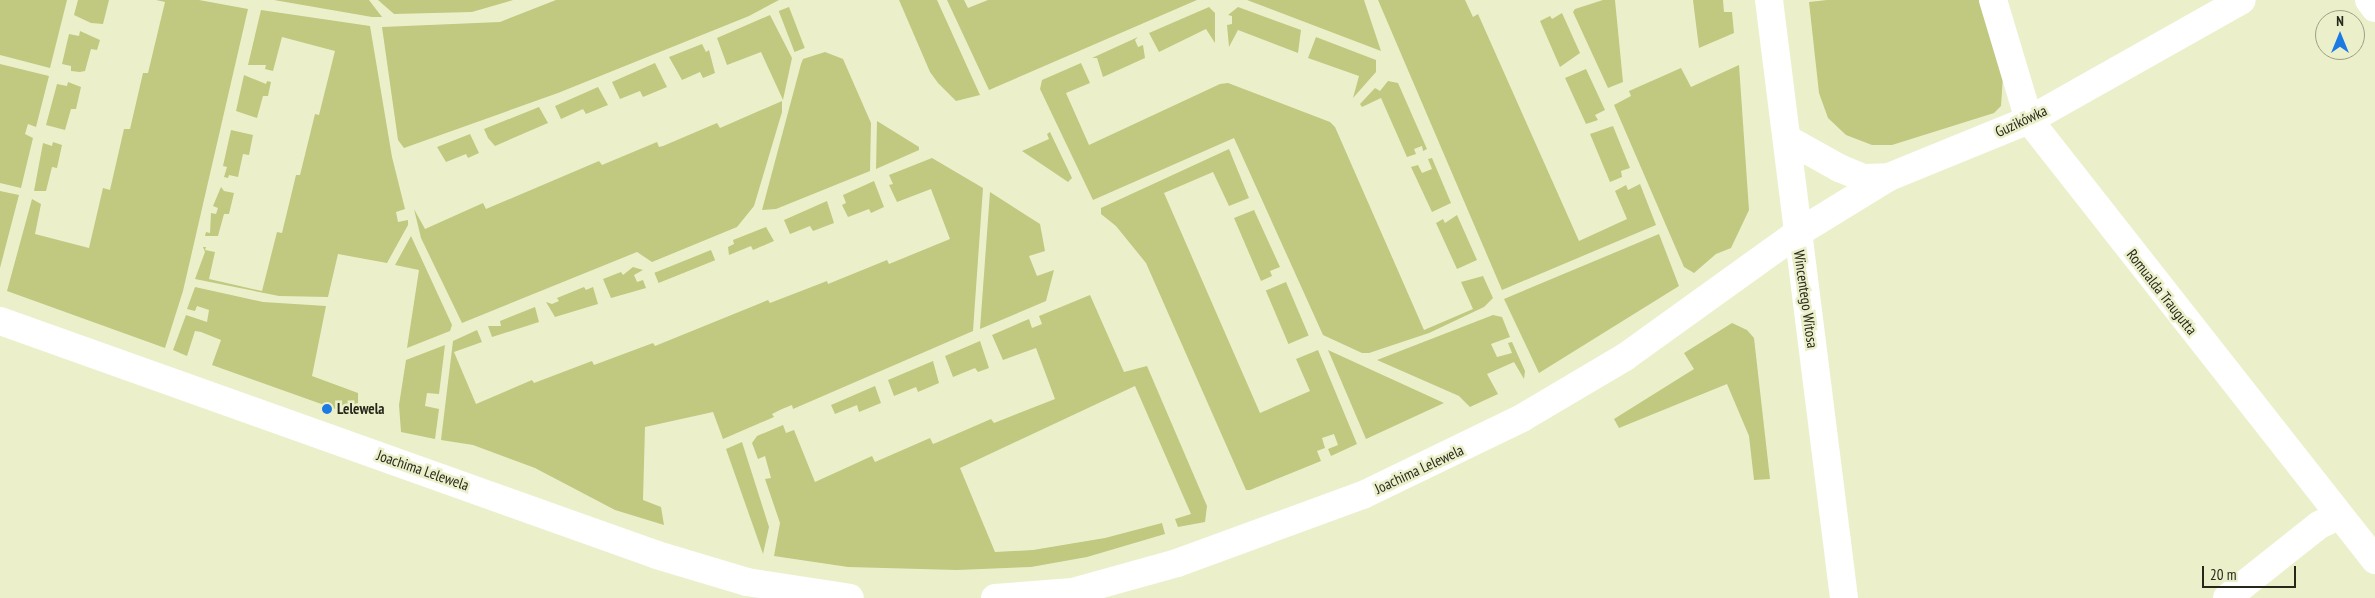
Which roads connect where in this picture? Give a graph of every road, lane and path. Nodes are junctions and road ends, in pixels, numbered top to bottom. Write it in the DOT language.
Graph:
graph roads {
  1 [pos="1769,0"];
  2 [pos="1993,0"];
  3 [pos="2242,0"];
  4 [pos="2370,0"];
  5 [pos="2375,8"];
  6 [pos="2029,120"];
  7 [pos="1789,140"];
  8 [pos="1889,177"];
  9 [pos="1796,234"];
  10 [pos="0,321"];
  11 [pos="2338,516"];
  12 [pos="2375,560"];
  13 [pos="850,598"];
  14 [pos="995,598"];
  15 [pos="1844,598"];
  16 [pos="2227,598"];
  1 -- 7 [label="street, Wincentego Witosa"];
  2 -- 6 [label="street, Romualda Traugutta"];
  3 -- 6 [label="street, Guzikówka"];
  4 -- 5 [label="street"];
  6 -- 8 [label="street, Guzikówka"];
  6 -- 11 [label="street, Romualda Traugutta"];
  7 -- 8 [label="street"];
  7 -- 9 [label="street, Wincentego Witosa"];
  8 -- 9 [label="street, Guzikówka"];
  9 -- 14 [label="street, Joachima Lelewela"];
  9 -- 15 [label="street, Wincentego Witosa"];
  10 -- 13 [label="street, Joachima Lelewela"];
  11 -- 12 [label="street, Romualda Traugutta"];
  11 -- 16 [label="street"];
}
